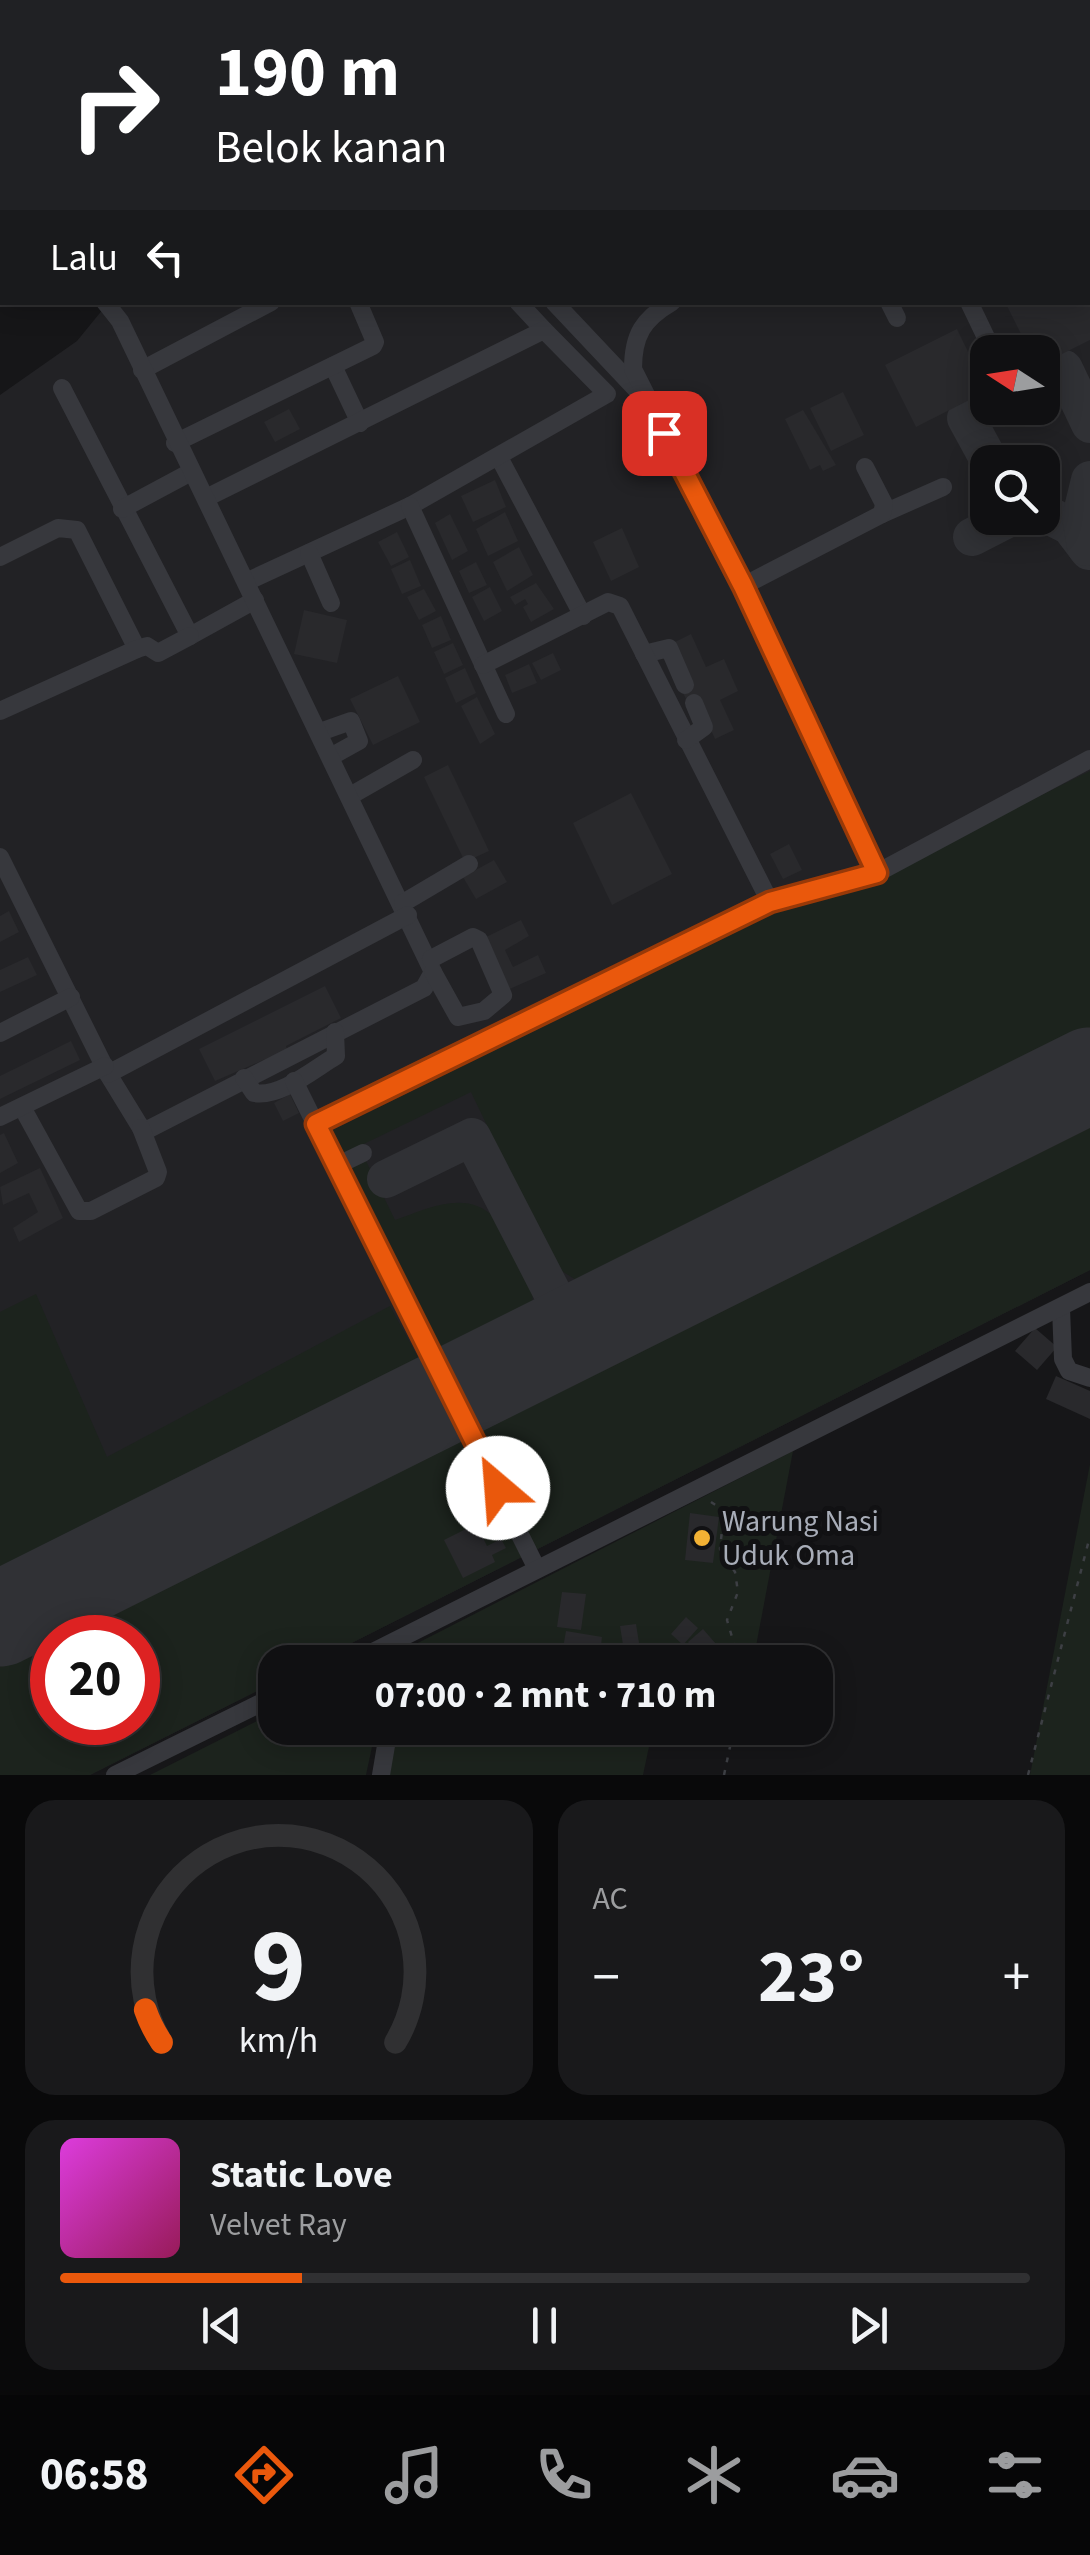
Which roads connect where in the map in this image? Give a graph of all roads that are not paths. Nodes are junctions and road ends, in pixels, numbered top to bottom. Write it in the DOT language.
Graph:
graph roads {
  1 [pos="107,305"];
  2 [pos="265,305"];
  3 [pos="361,305"];
  4 [pos="521,305"];
  5 [pos="557,305"];
  6 [pos="667,305"];
  7 [pos="970,305"];
  8 [pos="544,330"];
  9 [pos="985,335"];
  10 [pos="332,366"];
  11 [pos="142,370"];
  12 [pos="62,388"];
  13 [pos="648,402"];
  14 [pos="360,423"];
  15 [pos="175,443"];
  16 [pos="500,459"];
  17 [pos="865,467"];
  18 [pos="191,472"];
  19 [pos="943,486"];
  20 [pos="206,498"];
  21 [pos="410,506"];
  22 [pos="122,509"];
  23 [pos="882,514"];
  24 [pos="308,553"];
  25 [pos="0,557"];
  26 [pos="246,582"];
  27 [pos="743,586"];
  28 [pos="255,600"];
  29 [pos="330,603"];
  30 [pos="583,616"];
  31 [pos="190,636"];
  32 [pos="137,649"];
  33 [pos="644,654"];
  34 [pos="483,664"];
  35 [pos="685,685"];
  36 [pos="694,703"];
  37 [pos="0,711"];
  38 [pos="506,714"];
  39 [pos="320,732"];
  40 [pos="686,740"];
  41 [pos="332,756"];
  42 [pos="1090,759"];
  43 [pos="414,760"];
  44 [pos="350,796"];
  45 [pos="0,858"];
  46 [pos="468,864"];
  47 [pos="877,873"];
  48 [pos="7,888"];
  49 [pos="770,902"];
  50 [pos="406,909"];
  51 [pos="71,997"];
  52 [pos="334,1032"];
  53 [pos="0,1033"];
  54 [pos="106,1070"];
  55 [pos="244,1078"];
  56 [pos="294,1081"];
  57 [pos="22,1106"];
  58 [pos="0,1117"];
  59 [pos="316,1124"];
  60 [pos="141,1128"];
  61 [pos="362,1154"];
  62 [pos="336,1166"];
  63 [pos="1090,1292"];
  64 [pos="1061,1308"];
  65 [pos="1090,1378"];
  66 [pos="514,1519"];
  67 [pos="496,1528"];
  68 [pos="537,1568"];
  69 [pos="392,1645"];
  70 [pos="258,1704"];
  71 [pos="386,1745"];
  72 [pos="114,1775"];
  73 [pos="381,1775"];
  1 -- 11 [label="street"];
  2 -- 11 [label="street"];
  3 -- 10 [label="street"];
  4 -- 8 [label="street"];
  5 -- 13 [label="street"];
  6 -- 13 [label="street"];
  7 -- 9 [label="street"];
  8 -- 14 [label="street"];
  8 -- 16 [label="street"];
  10 -- 14 [label="street"];
  10 -- 15 [label="street"];
  11 -- 15 [label="street"];
  12 -- 22 [label="street"];
  13 -- 27 [label="street"];
  14 -- 20 [label="street"];
  15 -- 18 [label="street"];
  16 -- 21 [label="street"];
  16 -- 30 [label="street"];
  17 -- 23 [label="street"];
  18 -- 20 [label="street"];
  18 -- 22 [label="street"];
  19 -- 23 [label="street"];
  20 -- 26 [label="street"];
  21 -- 24 [label="street"];
  21 -- 34 [label="street"];
  22 -- 31 [label="street"];
  23 -- 27 [label="street"];
  24 -- 26 [label="street"];
  24 -- 29 [label="street"];
  25 -- 32 [label="street"];
  26 -- 28 [label="street"];
  27 -- 47 [label="street"];
  28 -- 31 [label="street"];
  28 -- 39 [label="street"];
  30 -- 33 [label="street"];
  30 -- 34 [label="street"];
  31 -- 32 [label="street"];
  32 -- 37 [label="street"];
  33 -- 35 [label="street"];
  33 -- 40 [label="street"];
  34 -- 38 [label="street"];
  36 -- 40 [label="street"];
  39 -- 41 [label="street"];
  39 -- 41 [label="street"];
  40 -- 49 [label="street"];
  41 -- 44 [label="street"];
  42 -- 47 [label="street"];
  43 -- 44 [label="street"];
  44 -- 50 [label="street"];
  45 -- 48 [label="street"];
  46 -- 50 [label="street"];
  47 -- 49 [label="street"];
  48 -- 51 [label="street"];
  49 -- 59 [label="street"];
  50 -- 52 [label="street"];
  50 -- 54 [label="street"];
  51 -- 53 [label="street"];
  51 -- 54 [label="street"];
  52 -- 55 [label="street"];
  52 -- 56 [label="street"];
  54 -- 57 [label="street"];
  54 -- 60 [label="street"];
  55 -- 56 [label="street"];
  55 -- 60 [label="street"];
  56 -- 59 [label="street"];
  57 -- 58 [label="street"];
  57 -- 60 [label="street"];
  59 -- 62 [label="street"];
  61 -- 62 [label="street"];
  62 -- 66 [label="street"];
  63 -- 64 [label="street"];
  64 -- 65 [label="street"];
  64 -- 68 [label="street"];
  66 -- 67 [label="street"];
  66 -- 68 [label="street"];
  68 -- 69 [label="street"];
  70 -- 72 [label="street"];
  71 -- 73 [label="street"];
}
